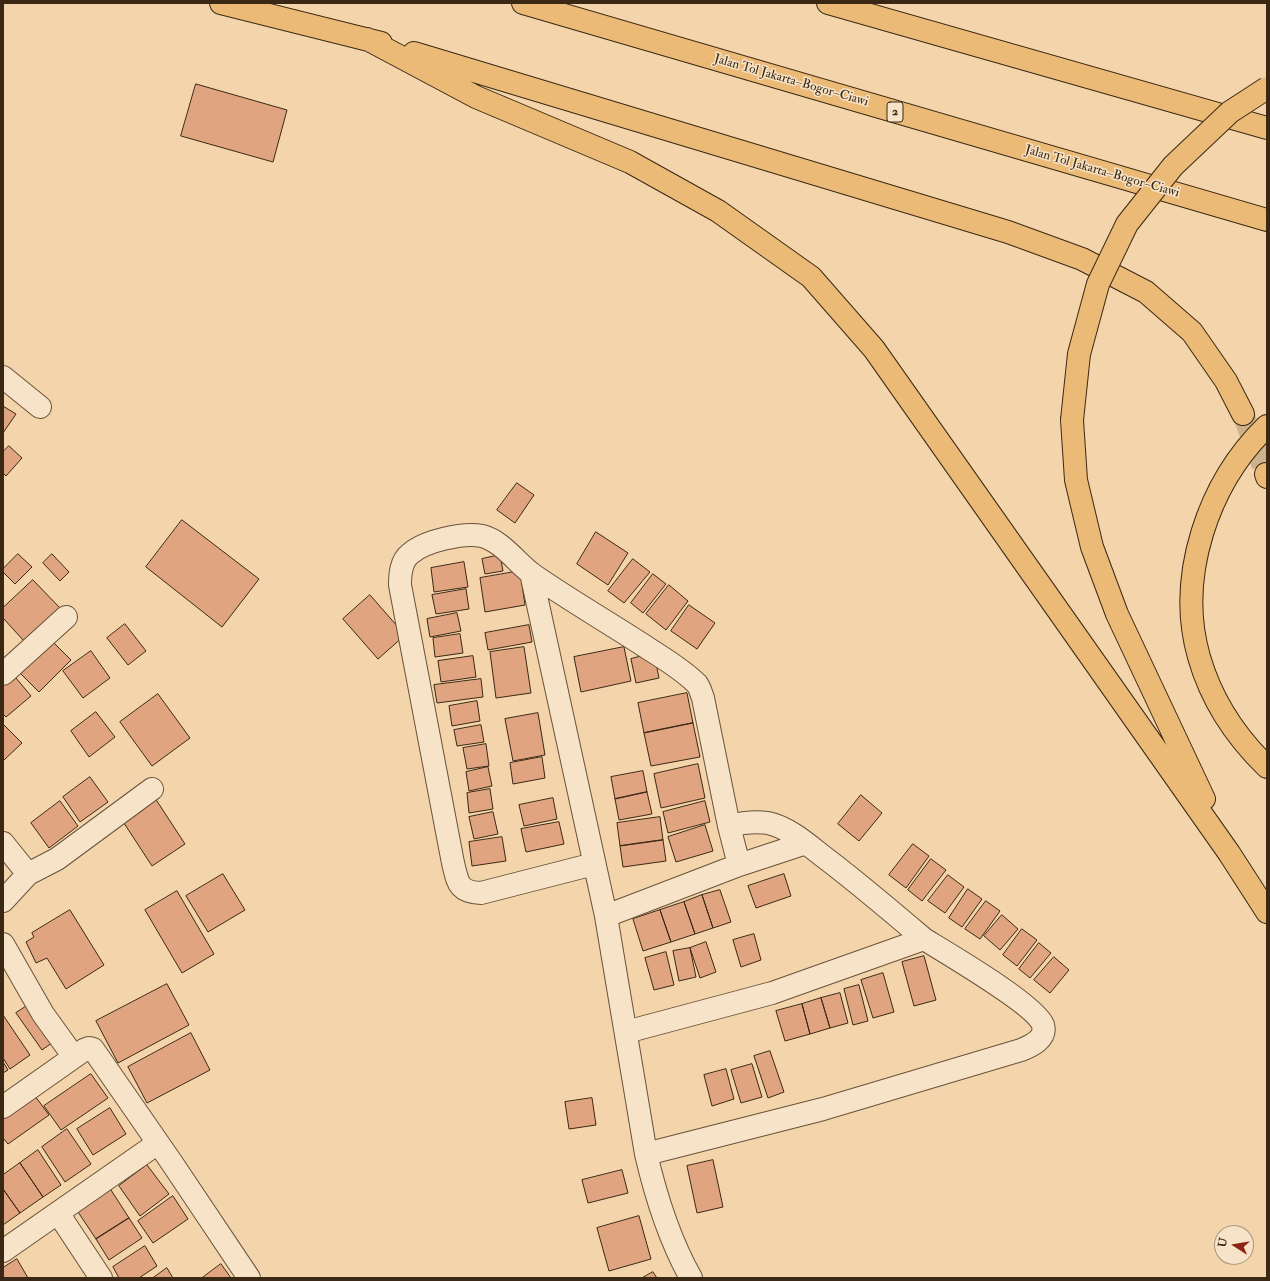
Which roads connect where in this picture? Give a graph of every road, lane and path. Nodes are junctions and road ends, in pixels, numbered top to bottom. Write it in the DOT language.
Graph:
graph roads {
  1 [pos="221,3"];
  2 [pos="523,3"];
  3 [pos="828,3"];
  4 [pos="367,39"];
  5 [pos="1267,88"];
  6 [pos="1267,128"];
  7 [pos="1267,220"];
  8 [pos="3,377"];
  9 [pos="40,407"];
  10 [pos="1243,414"];
  11 [pos="1267,426"];
  12 [pos="531,574"];
  13 [pos="66,617"];
  14 [pos="3,674"];
  15 [pos="1267,767"];
  16 [pos="152,789"];
  17 [pos="729,826"];
  18 [pos="3,843"];
  19 [pos="806,844"];
  20 [pos="1229,853"];
  21 [pos="594,864"];
  22 [pos="739,865"];
  23 [pos="28,874"];
  24 [pos="3,901"];
  25 [pos="1267,912"];
  26 [pos="606,916"];
  27 [pos="924,939"];
  28 [pos="3,944"];
  29 [pos="626,1032"];
  30 [pos="74,1057"];
  31 [pos="3,1107"];
  32 [pos="158,1143"];
  33 [pos="646,1154"];
  34 [pos="58,1213"];
  35 [pos="3,1251"];
  36 [pos="100,1278"];
  37 [pos="249,1278"];
  38 [pos="691,1278"];
  1 -- 4 [label="highway"];
  2 -- 7 [label="highway, Jalan Tol Jakarta–Bogor–Ciawi / 2"];
  3 -- 6 [label="highway"];
  4 -- 10 [label="highway"];
  4 -- 20 [label="highway"];
  5 -- 20 [label="highway, bridge"];
  8 -- 9 [label="street"];
  11 -- 15 [label="highway"];
  12 -- 17 [label="street"];
  12 -- 21 [label="street"];
  12 -- 21 [label="street"];
  13 -- 14 [label="street"];
  16 -- 23 [label="street"];
  17 -- 19 [label="street"];
  17 -- 22 [label="street"];
  18 -- 23 [label="street"];
  19 -- 22 [label="street"];
  19 -- 27 [label="street"];
  20 -- 25 [label="highway"];
  21 -- 26 [label="street"];
  22 -- 26 [label="street"];
  23 -- 24 [label="street"];
  26 -- 29 [label="street"];
  27 -- 29 [label="street"];
  27 -- 33 [label="street"];
  28 -- 30 [label="street"];
  29 -- 33 [label="street"];
  30 -- 31 [label="street"];
  30 -- 32 [label="street"];
  32 -- 34 [label="street"];
  32 -- 37 [label="street"];
  33 -- 38 [label="street"];
  34 -- 35 [label="street"];
  34 -- 36 [label="street"];
}
